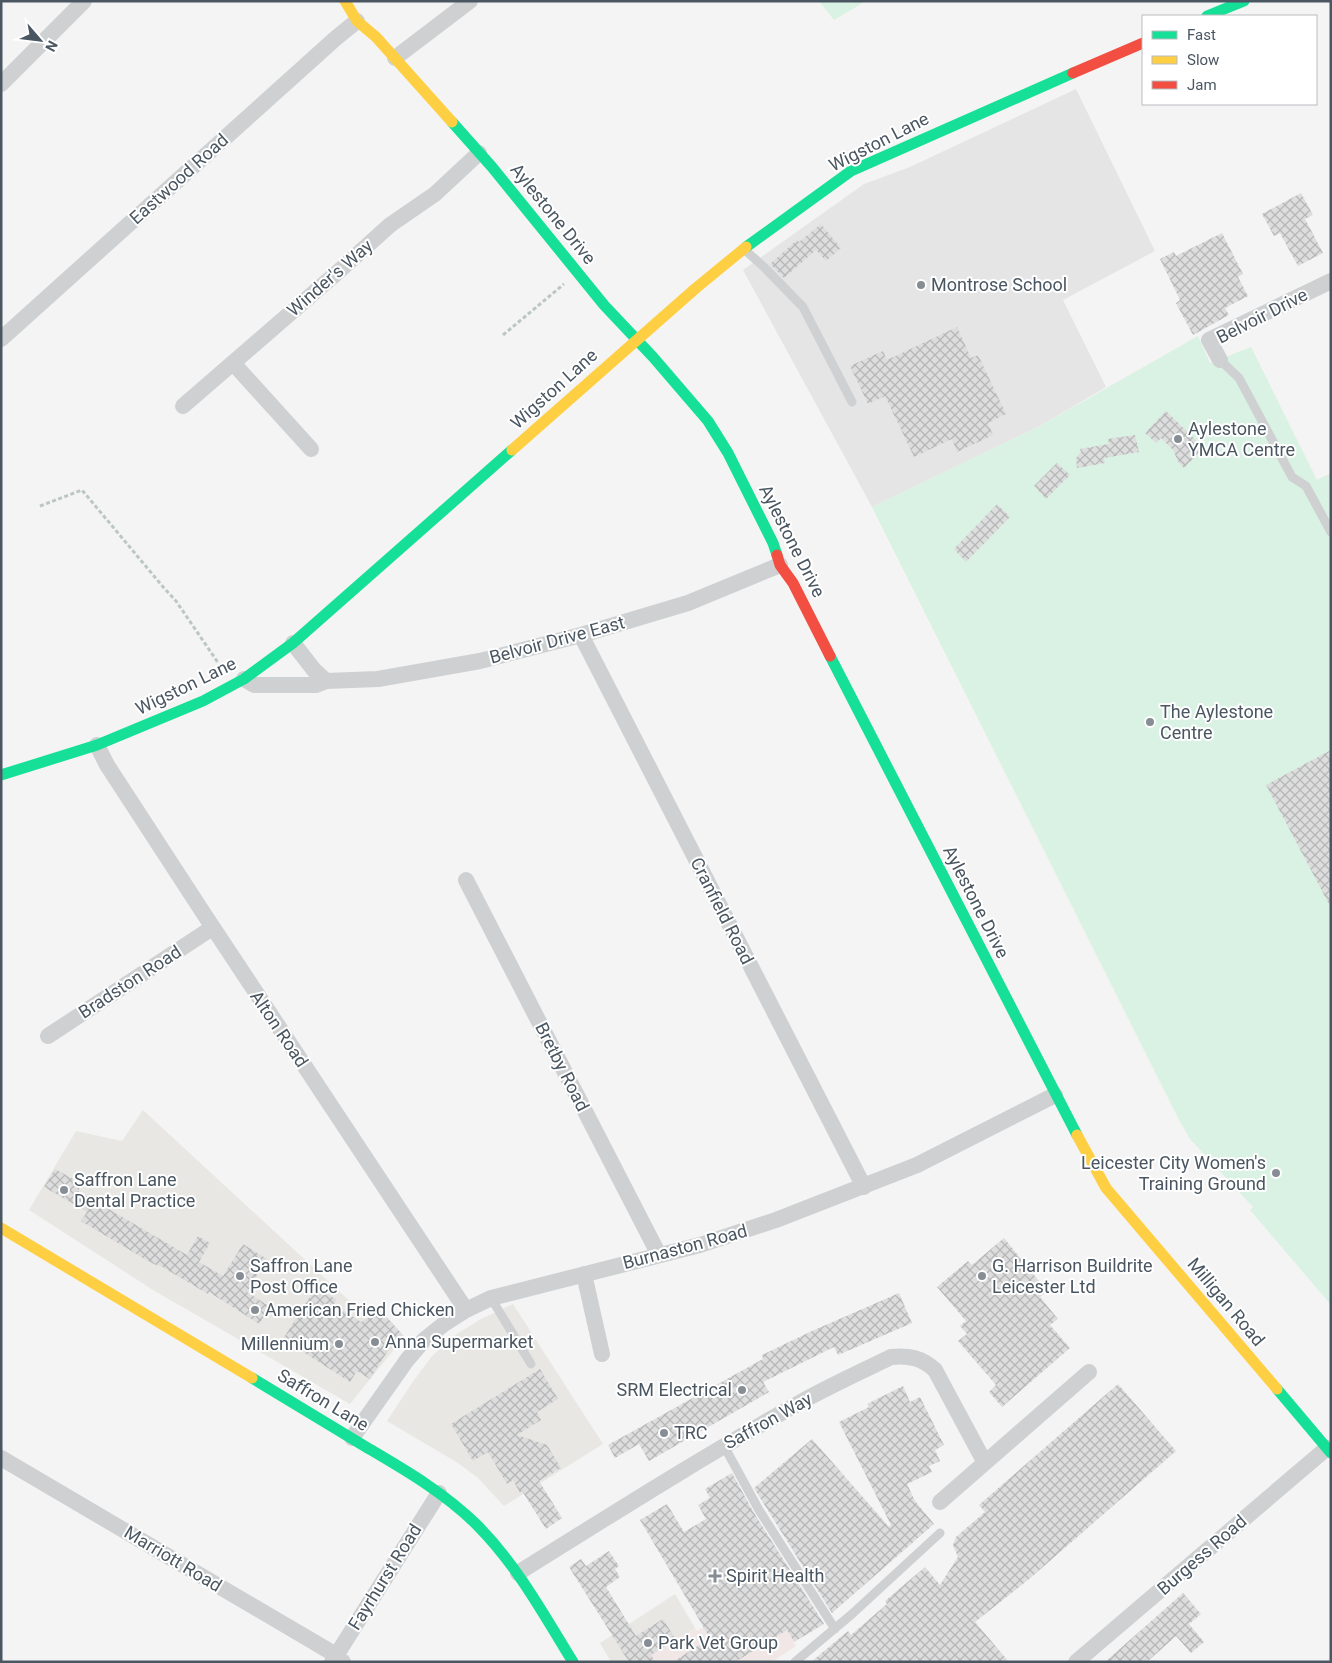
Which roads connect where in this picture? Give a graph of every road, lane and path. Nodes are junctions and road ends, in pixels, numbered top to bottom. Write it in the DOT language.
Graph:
graph roads {
  1 [pos="84,1"];
  2 [pos="345,1"];
  3 [pos="470,1"];
  4 [pos="1244,1"];
  5 [pos="1209,15"];
  6 [pos="357,21"];
  7 [pos="1142,43"];
  8 [pos="396,58"];
  9 [pos="1,84"];
  10 [pos="479,153"];
  11 [pos="743,249"];
  12 [pos="578,273"];
  13 [pos="1331,281"];
  14 [pos="503,335"];
  15 [pos="1,339"];
  16 [pos="636,339"];
  17 [pos="1220,360"];
  18 [pos="233,363"];
  19 [pos="852,402"];
  20 [pos="183,406"];
  21 [pos="311,449"];
  22 [pos="40,506"];
  23 [pos="1331,532"];
  24 [pos="780,565"];
  25 [pos="581,635"];
  26 [pos="293,643"];
  27 [pos="326,681"];
  28 [pos="239,682"];
  29 [pos="97,745"];
  30 [pos="1,775"];
  31 [pos="466,880"];
  32 [pos="212,928"];
  33 [pos="48,1036"];
  34 [pos="1055,1095"];
  35 [pos="1097,1173"];
  36 [pos="864,1187"];
  37 [pos="1,1228"];
  38 [pos="659,1255"];
  39 [pos="584,1274"];
  40 [pos="491,1298"];
  41 [pos="466,1310"];
  42 [pos="602,1354"];
  43 [pos="531,1364"];
  44 [pos="1088,1372"];
  45 [pos="352,1438"];
  46 [pos="724,1446"];
  47 [pos="1329,1450"];
  48 [pos="1,1458"];
  49 [pos="985,1463"];
  50 [pos="439,1493"];
  51 [pos="940,1502"];
  52 [pos="940,1533"];
  53 [pos="518,1573"];
  54 [pos="835,1628"];
  55 [pos="337,1660"];
  56 [pos="573,1662"];
  57 [pos="795,1662"];
  58 [pos="1076,1662"];
  1 -- 9 [label="street"];
  2 -- 6 [label="street, Aylestone Drive"];
  3 -- 8 [label="street"];
  4 -- 5 [label="street"];
  6 -- 8 [label="street, Aylestone Drive"];
  6 -- 15 [label="street, Eastwood Road"];
  7 -- 11 [label="street, Wigston Lane"];
  8 -- 10 [label="street, Aylestone Drive"];
  10 -- 12 [label="street, Aylestone Drive"];
  10 -- 18 [label="street, Winder's Way"];
  11 -- 16 [label="street, Wigston Lane"];
  11 -- 19 [label="lane"];
  12 -- 14 [label="path"];
  12 -- 16 [label="street, Aylestone Drive"];
  13 -- 17 [label="street, Belvoir Drive"];
  16 -- 24 [label="street, Aylestone Drive"];
  16 -- 26 [label="street, Wigston Lane"];
  17 -- 23 [label="lane"];
  18 -- 20 [label="street, Winder's Way"];
  18 -- 21 [label="street"];
  22 -- 28 [label="path"];
  24 -- 25 [label="street, Belvoir Drive East"];
  24 -- 34 [label="street, Aylestone Drive"];
  25 -- 27 [label="street, Belvoir Drive East"];
  25 -- 36 [label="street, Cranfield Road"];
  26 -- 27 [label="street"];
  26 -- 28 [label="street, Wigston Lane"];
  27 -- 28 [label="street, Belvoir Drive East"];
  28 -- 29 [label="street, Wigston Lane"];
  29 -- 30 [label="street, Wigston Lane"];
  29 -- 32 [label="street, Alton Road"];
  31 -- 38 [label="street, Bretby Road"];
  32 -- 33 [label="street, Bradston Road"];
  32 -- 41 [label="street, Alton Road"];
  34 -- 35 [label="street, Aylestone Drive"];
  34 -- 36 [label="street, Burnaston Road"];
  35 -- 47 [label="street, Milligan Road"];
  36 -- 38 [label="street, Burnaston Road"];
  37 -- 45 [label="street, Saffron Lane"];
  38 -- 39 [label="street, Burnaston Road"];
  39 -- 40 [label="street, Burnaston Road"];
  39 -- 42 [label="street"];
  40 -- 41 [label="street, Burnaston Road"];
  40 -- 43 [label="lane"];
  41 -- 45 [label="street, Burnaston Road"];
  44 -- 49 [label="street"];
  45 -- 50 [label="street, Saffron Lane"];
  46 -- 49 [label="street, Saffron Way"];
  46 -- 53 [label="street, Saffron Way"];
  46 -- 54 [label="lane"];
  47 -- 58 [label="street, Burgess Road"];
  48 -- 55 [label="street, Marriott Road"];
  49 -- 51 [label="street"];
  50 -- 53 [label="street, Saffron Lane"];
  50 -- 55 [label="street, Fayrhurst Road"];
  52 -- 54 [label="lane"];
  53 -- 56 [label="street, Saffron Lane"];
  54 -- 57 [label="lane"];
}
